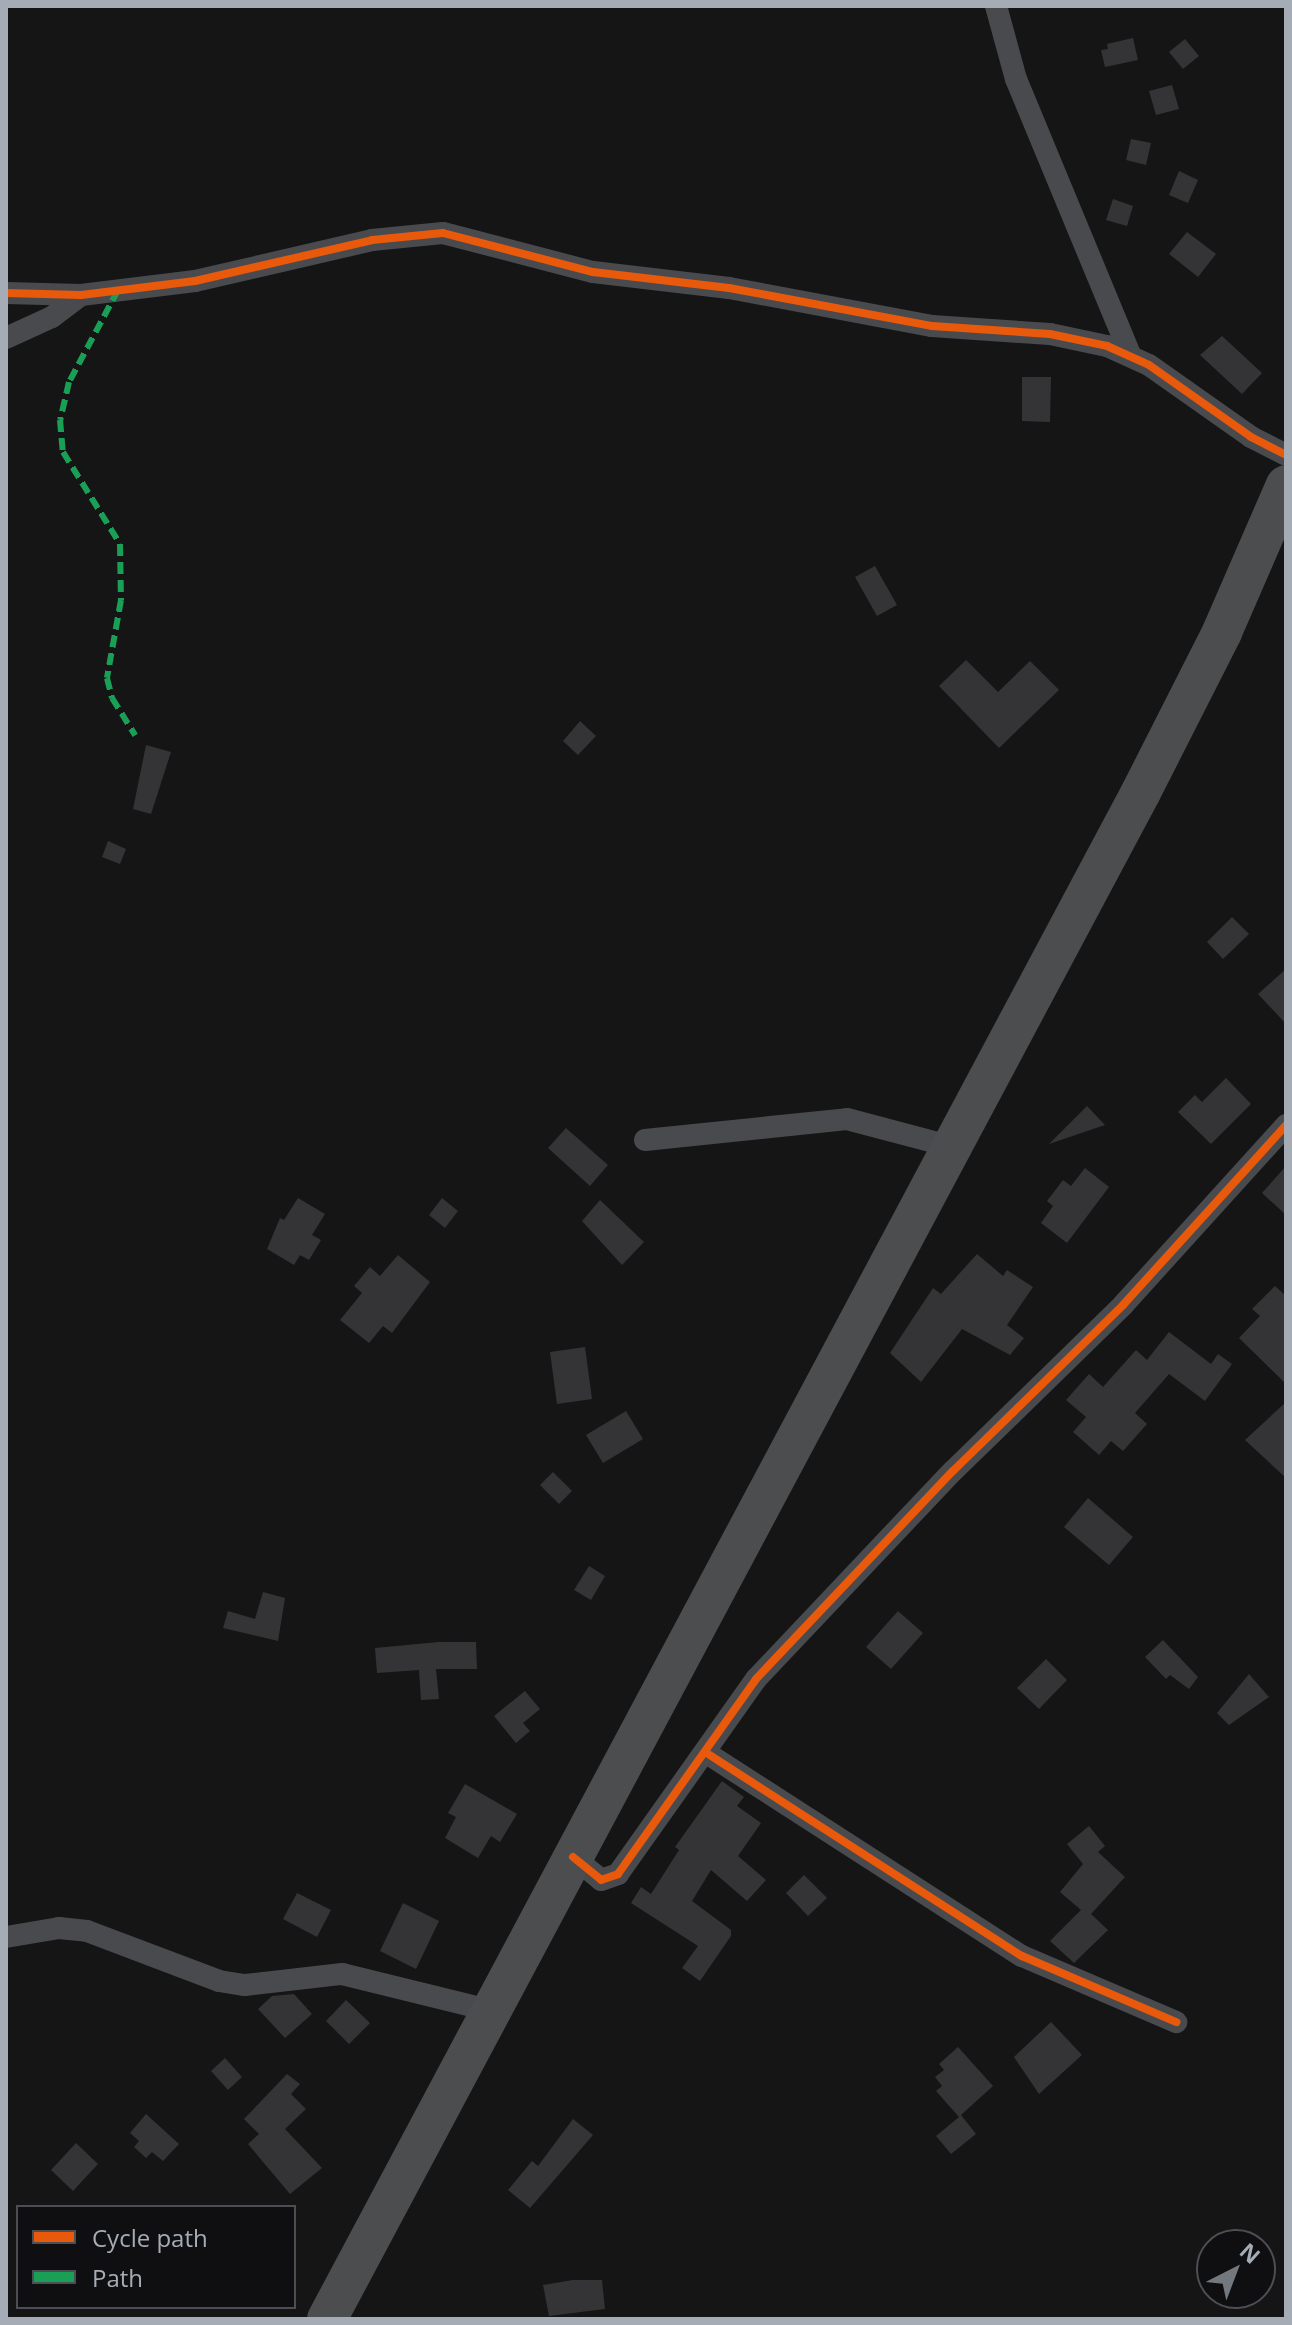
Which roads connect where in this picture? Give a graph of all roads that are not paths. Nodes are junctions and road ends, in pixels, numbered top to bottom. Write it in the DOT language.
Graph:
graph roads {
  1 [pos="996,6"];
  2 [pos="6,293"];
  3 [pos="81,295"];
  4 [pos="6,338"];
  5 [pos="1131,356"];
  6 [pos="1286,455"];
  7 [pos="1286,485"];
  8 [pos="1286,1125"];
  9 [pos="645,1140"];
  10 [pos="949,1146"];
  11 [pos="705,1752"];
  12 [pos="573,1857"];
  13 [pos="6,1937"];
  14 [pos="493,2011"];
  15 [pos="1176,2022"];
  16 [pos="327,2319"];
  1 -- 5 [label="street"];
  2 -- 3 [label="street"];
  3 -- 4 [label="street"];
  3 -- 5 [label="street"];
  5 -- 6 [label="street"];
  7 -- 10 [label="highway"];
  8 -- 11 [label="street"];
  9 -- 10 [label="street"];
  10 -- 12 [label="highway"];
  11 -- 12 [label="street"];
  11 -- 15 [label="street"];
  12 -- 14 [label="highway"];
  13 -- 14 [label="street"];
  14 -- 16 [label="highway"];
}
